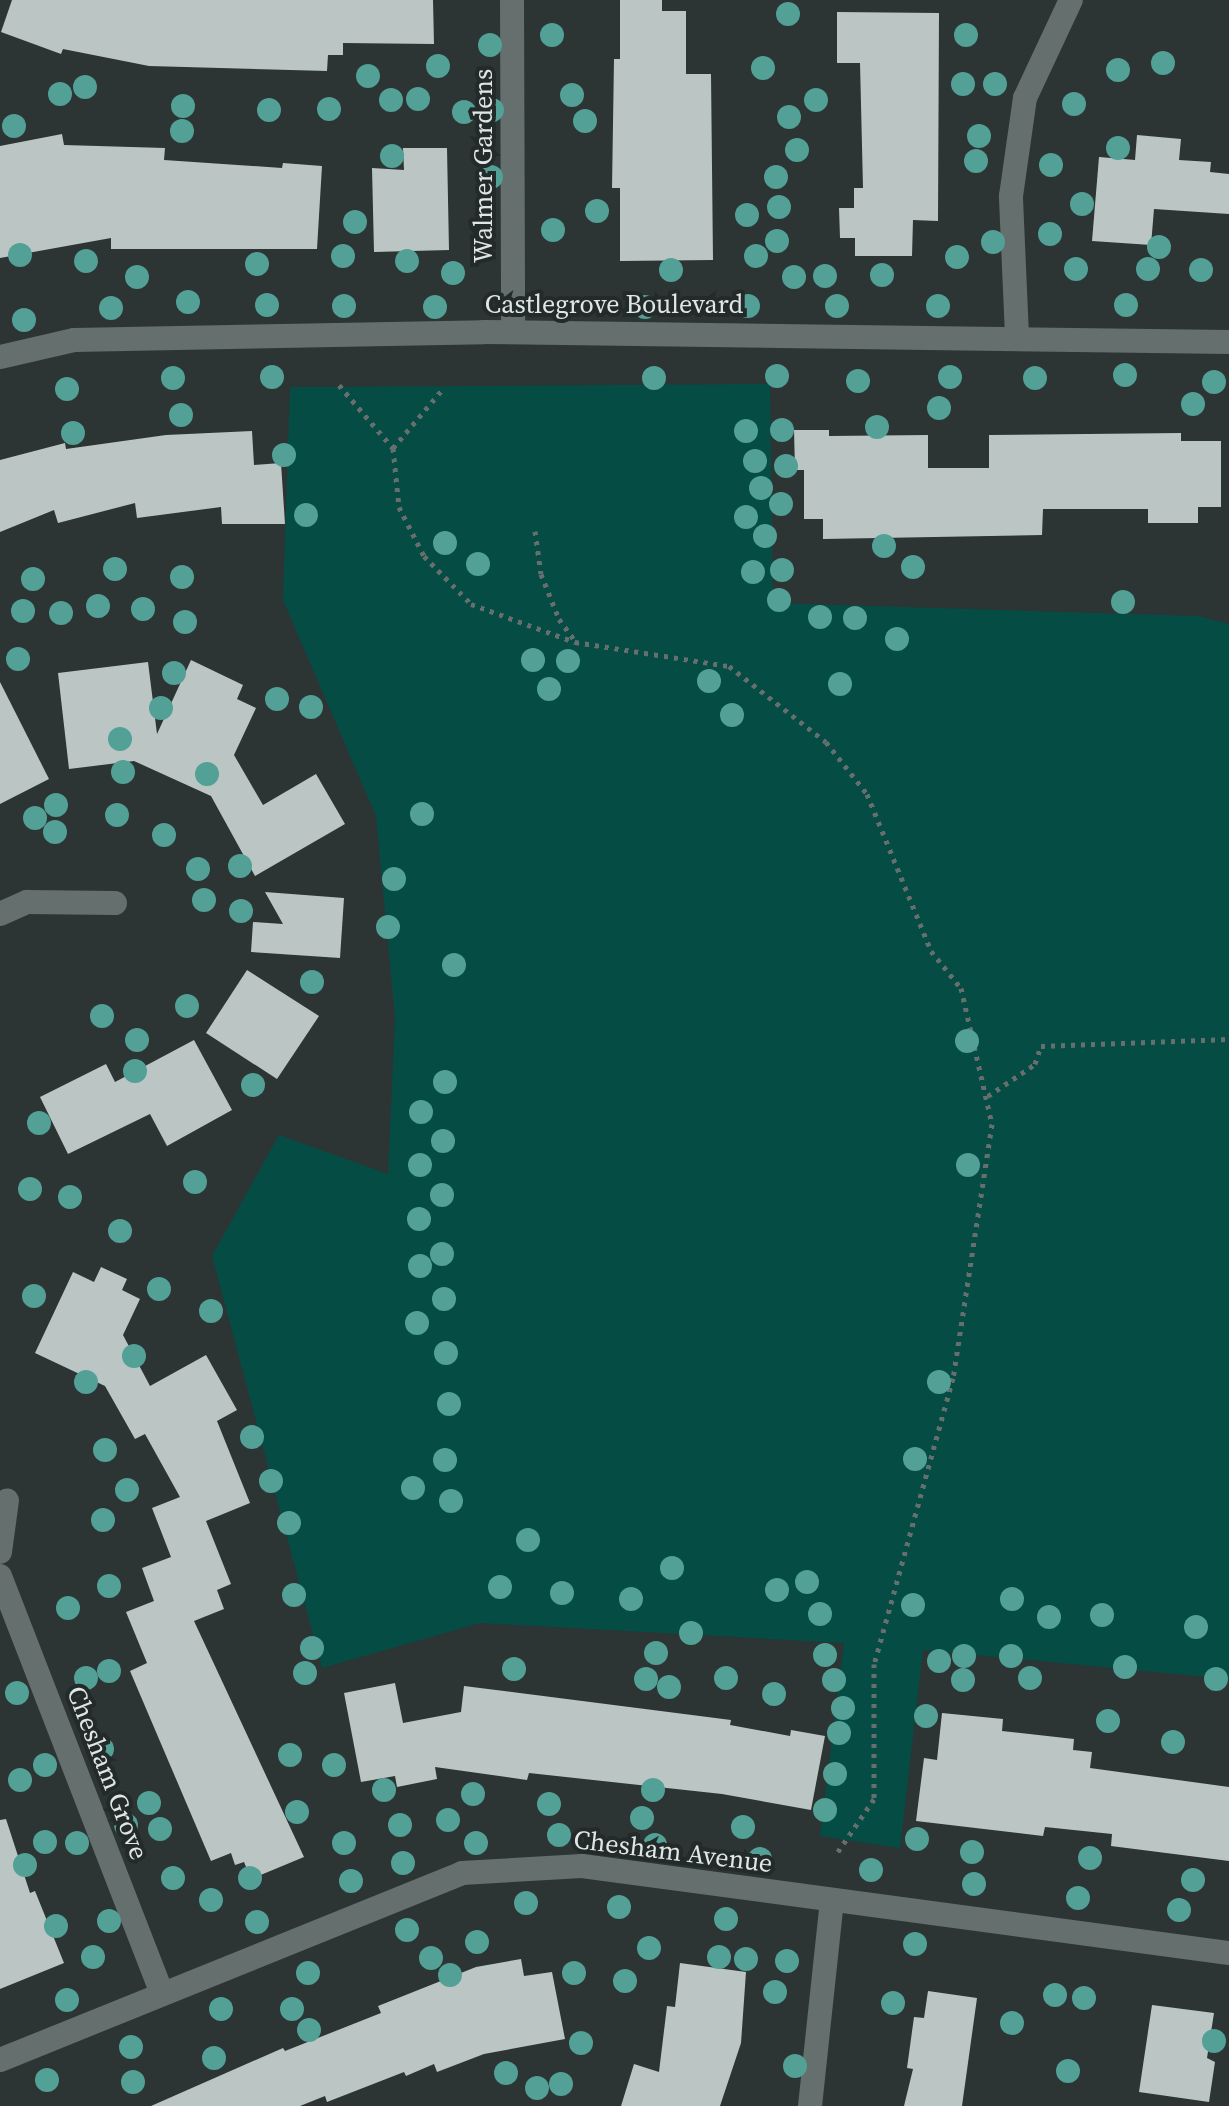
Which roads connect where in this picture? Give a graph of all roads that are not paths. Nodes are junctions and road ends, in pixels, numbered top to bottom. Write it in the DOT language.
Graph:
graph roads {
  1 [pos="512,0"];
  2 [pos="1071,0"];
  3 [pos="513,332"];
  4 [pos="1017,336"];
  5 [pos="1229,342"];
  6 [pos="0,357"];
  7 [pos="115,903"];
  8 [pos="0,914"];
  9 [pos="7,1500"];
  10 [pos="0,1552"];
  11 [pos="0,1576"];
  12 [pos="832,1900"];
  13 [pos="1229,1953"];
  14 [pos="161,1991"];
  15 [pos="0,2060"];
  16 [pos="810,2106"];
  1 -- 3 [label="street, Walmer Gardens"];
  2 -- 4 [label="street"];
  3 -- 4 [label="street, Castlegrove Boulevard"];
  3 -- 6 [label="street, Castlegrove Boulevard"];
  4 -- 5 [label="street, Castlegrove Boulevard"];
  7 -- 8 [label="street"];
  9 -- 10 [label="street"];
  11 -- 14 [label="street, Chesham Grove"];
  12 -- 13 [label="street, Chesham Avenue"];
  12 -- 14 [label="street, Chesham Avenue"];
  12 -- 16 [label="street"];
  14 -- 15 [label="street, Chesham Avenue"];
}
